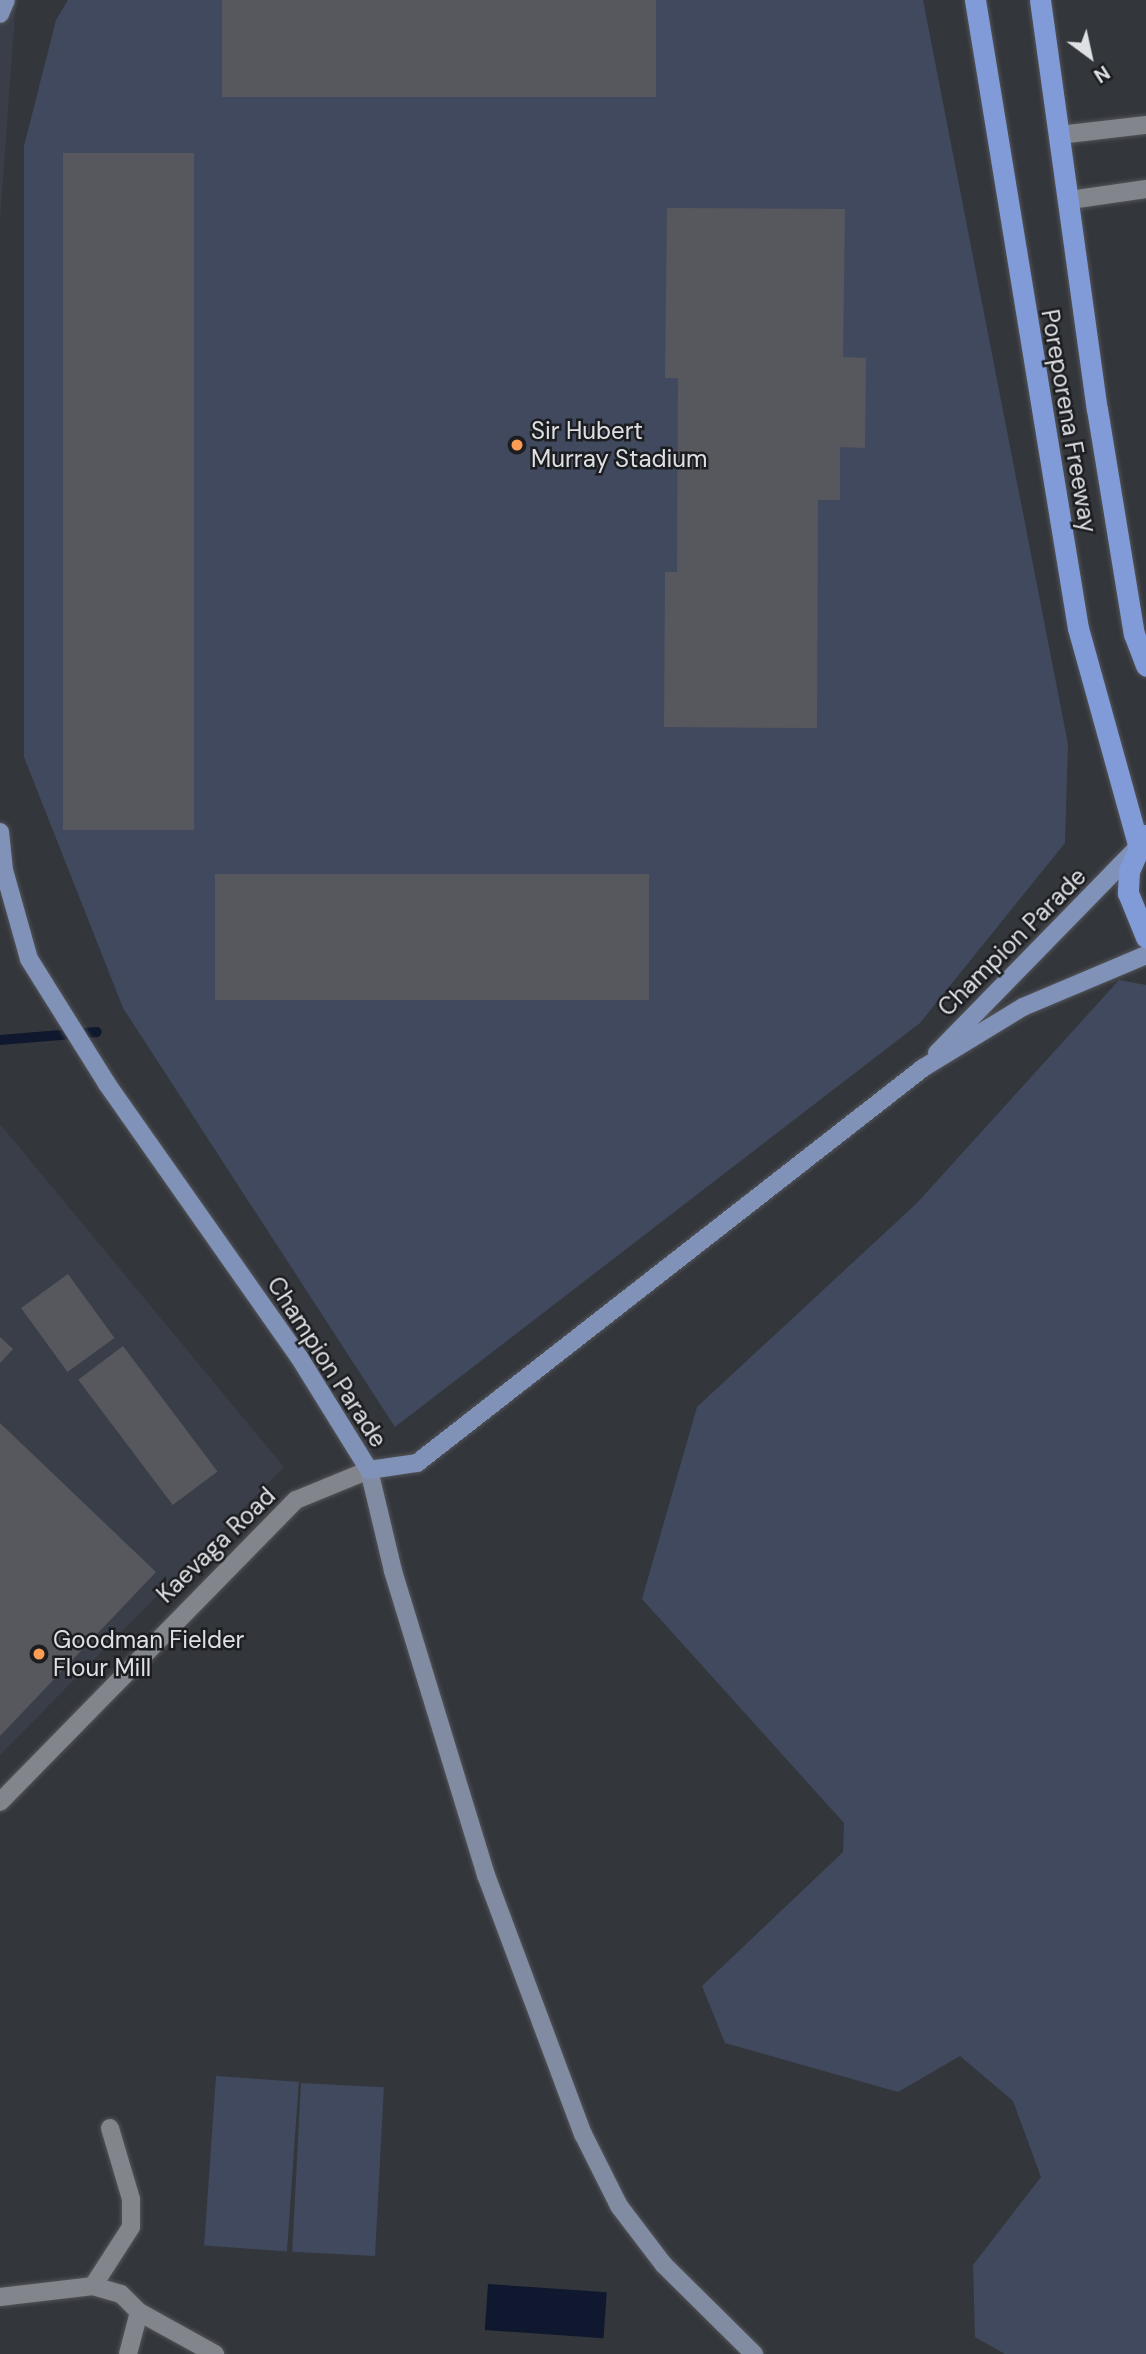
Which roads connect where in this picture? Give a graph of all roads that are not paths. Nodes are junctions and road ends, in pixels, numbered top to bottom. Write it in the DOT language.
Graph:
graph roads {
  1 [pos="6,0"];
  2 [pos="975,0"];
  3 [pos="1040,0"];
  4 [pos="0,14"];
  5 [pos="1146,125"];
  6 [pos="1059,135"];
  7 [pos="1146,189"];
  8 [pos="1070,200"];
  9 [pos="1146,666"];
  10 [pos="0,831"];
  11 [pos="1140,843"];
  12 [pos="2,868"];
  13 [pos="1146,937"];
  14 [pos="1146,955"];
  15 [pos="923,1068"];
  16 [pos="369,1470"];
  17 [pos="0,1802"];
  18 [pos="110,2128"];
  19 [pos="93,2286"];
  20 [pos="0,2297"];
  21 [pos="139,2312"];
  22 [pos="128,2354"];
  23 [pos="215,2354"];
  24 [pos="754,2354"];
  1 -- 4 [label="main road"];
  2 -- 11 [label="highway, Poreporena Freeway"];
  3 -- 6 [label="highway, Poreporena Freeway"];
  5 -- 6 [label="street"];
  6 -- 8 [label="highway, Poreporena Freeway"];
  7 -- 8 [label="street"];
  8 -- 9 [label="highway, Poreporena Freeway"];
  10 -- 12 [label="main road, Champion Parade"];
  11 -- 13 [label="highway"];
  11 -- 15 [label="main road, Champion Parade"];
  12 -- 16 [label="main road, Champion Parade"];
  14 -- 15 [label="main road, Champion Parade"];
  15 -- 16 [label="main road, Champion Parade"];
  16 -- 17 [label="street, Kaevaga Road"];
  16 -- 24 [label="street"];
  18 -- 19 [label="street"];
  19 -- 20 [label="street"];
  19 -- 21 [label="street"];
  21 -- 22 [label="street"];
  21 -- 23 [label="street"];
}
